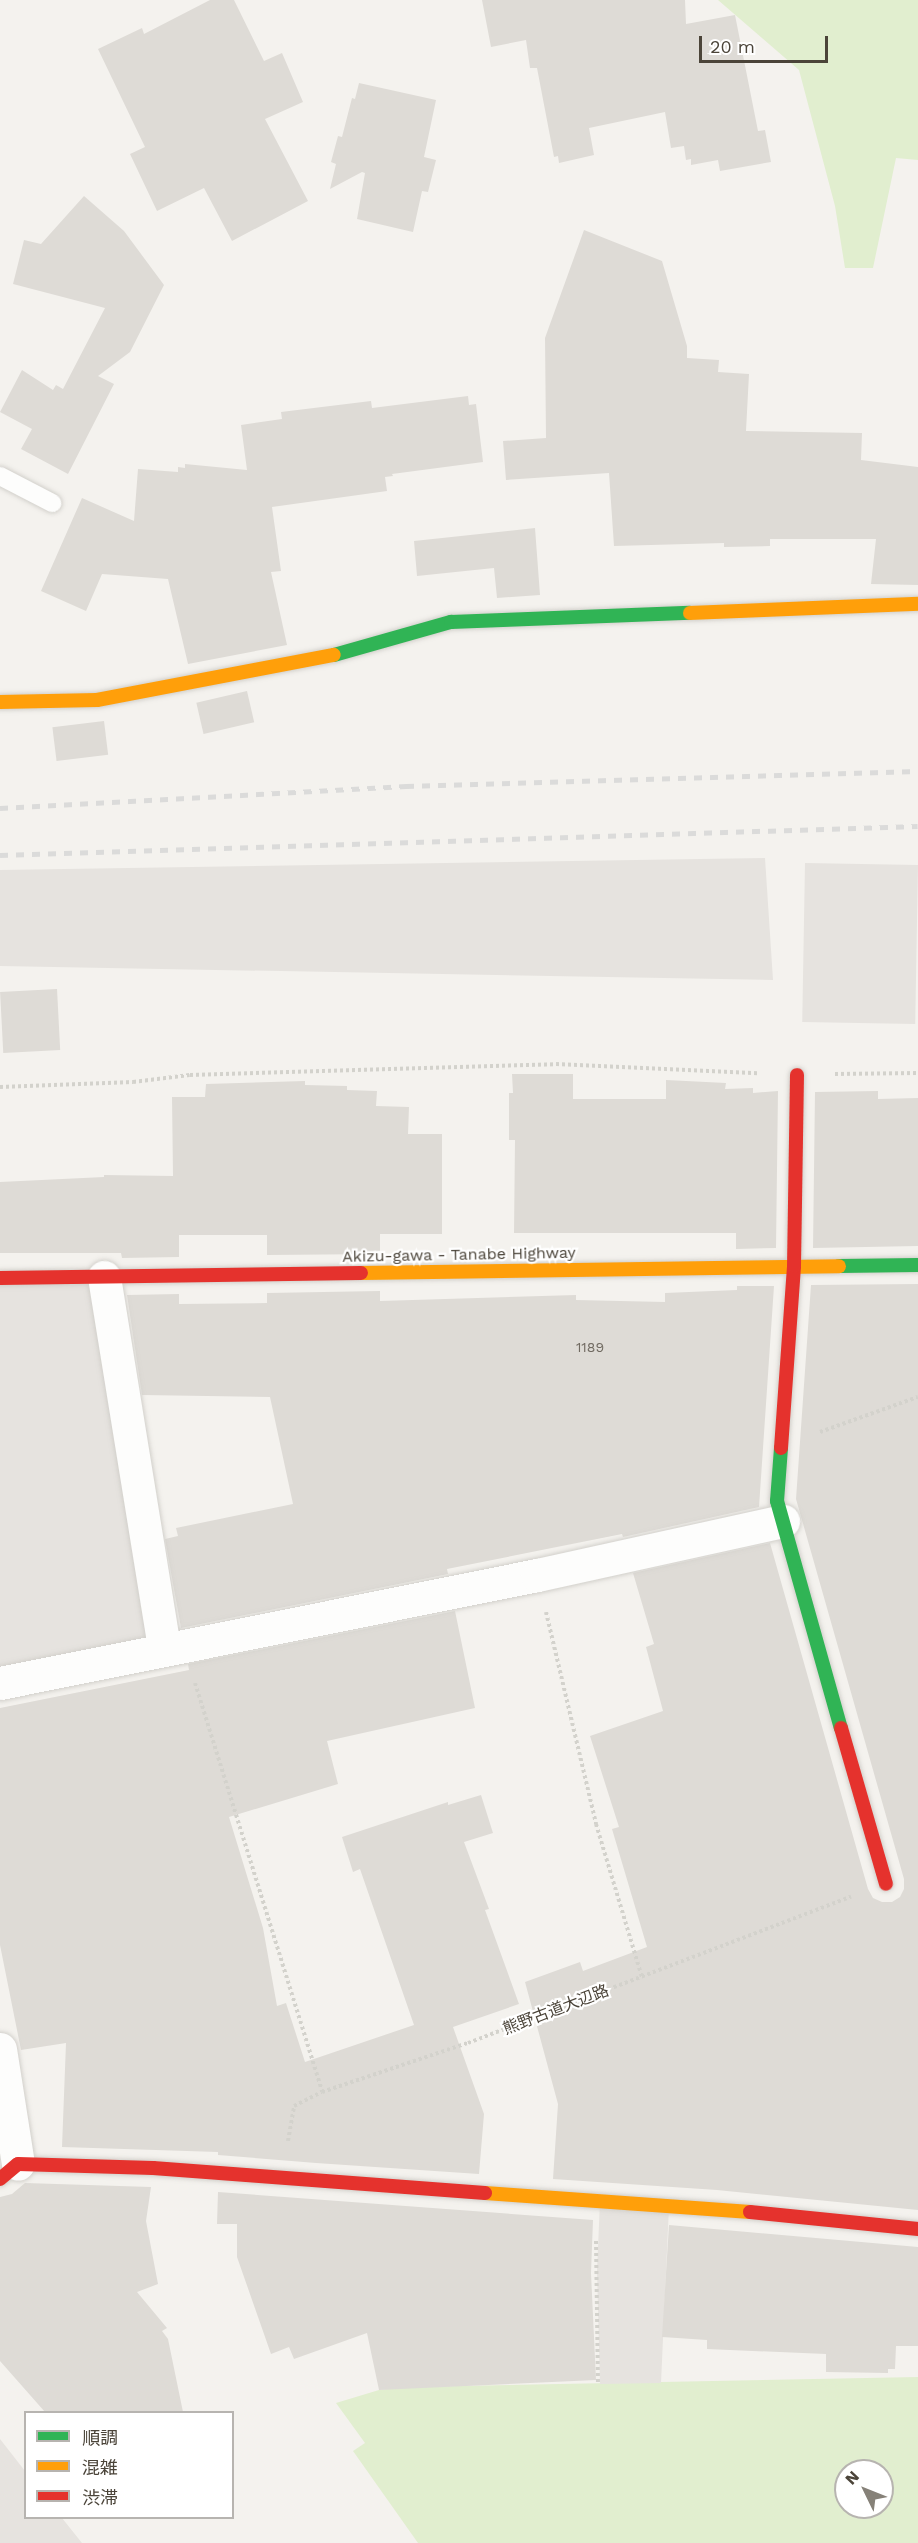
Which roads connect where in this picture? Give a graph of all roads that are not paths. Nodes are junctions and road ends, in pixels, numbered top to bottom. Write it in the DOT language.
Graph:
graph roads {
  1 [pos="0,476"];
  2 [pos="52,503"];
  3 [pos="918,604"];
  4 [pos="0,702"];
  5 [pos="797,1075"];
  6 [pos="918,1264"];
  7 [pos="794,1266"];
  8 [pos="104,1277"];
  9 [pos="0,1278"];
  10 [pos="783,1521"];
  11 [pos="174,1647"];
  12 [pos="0,1683"];
  13 [pos="886,1884"];
  14 [pos="0,2049"];
  15 [pos="9,2172"];
  16 [pos="918,2229"];
  1 -- 2 [label="lane"];
  3 -- 4 [label="street"];
  5 -- 7 [label="street"];
  6 -- 7 [label="street, Akizu-gawa - Tanabe Highway"];
  7 -- 8 [label="street, Akizu-gawa - Tanabe Highway"];
  7 -- 10 [label="street"];
  8 -- 9 [label="street, Akizu-gawa - Tanabe Highway"];
  8 -- 11 [label="street"];
  10 -- 11 [label="street"];
  10 -- 13 [label="street"];
  11 -- 12 [label="street"];
  14 -- 15 [label="street"];
  15 -- 16 [label="street"];
}
